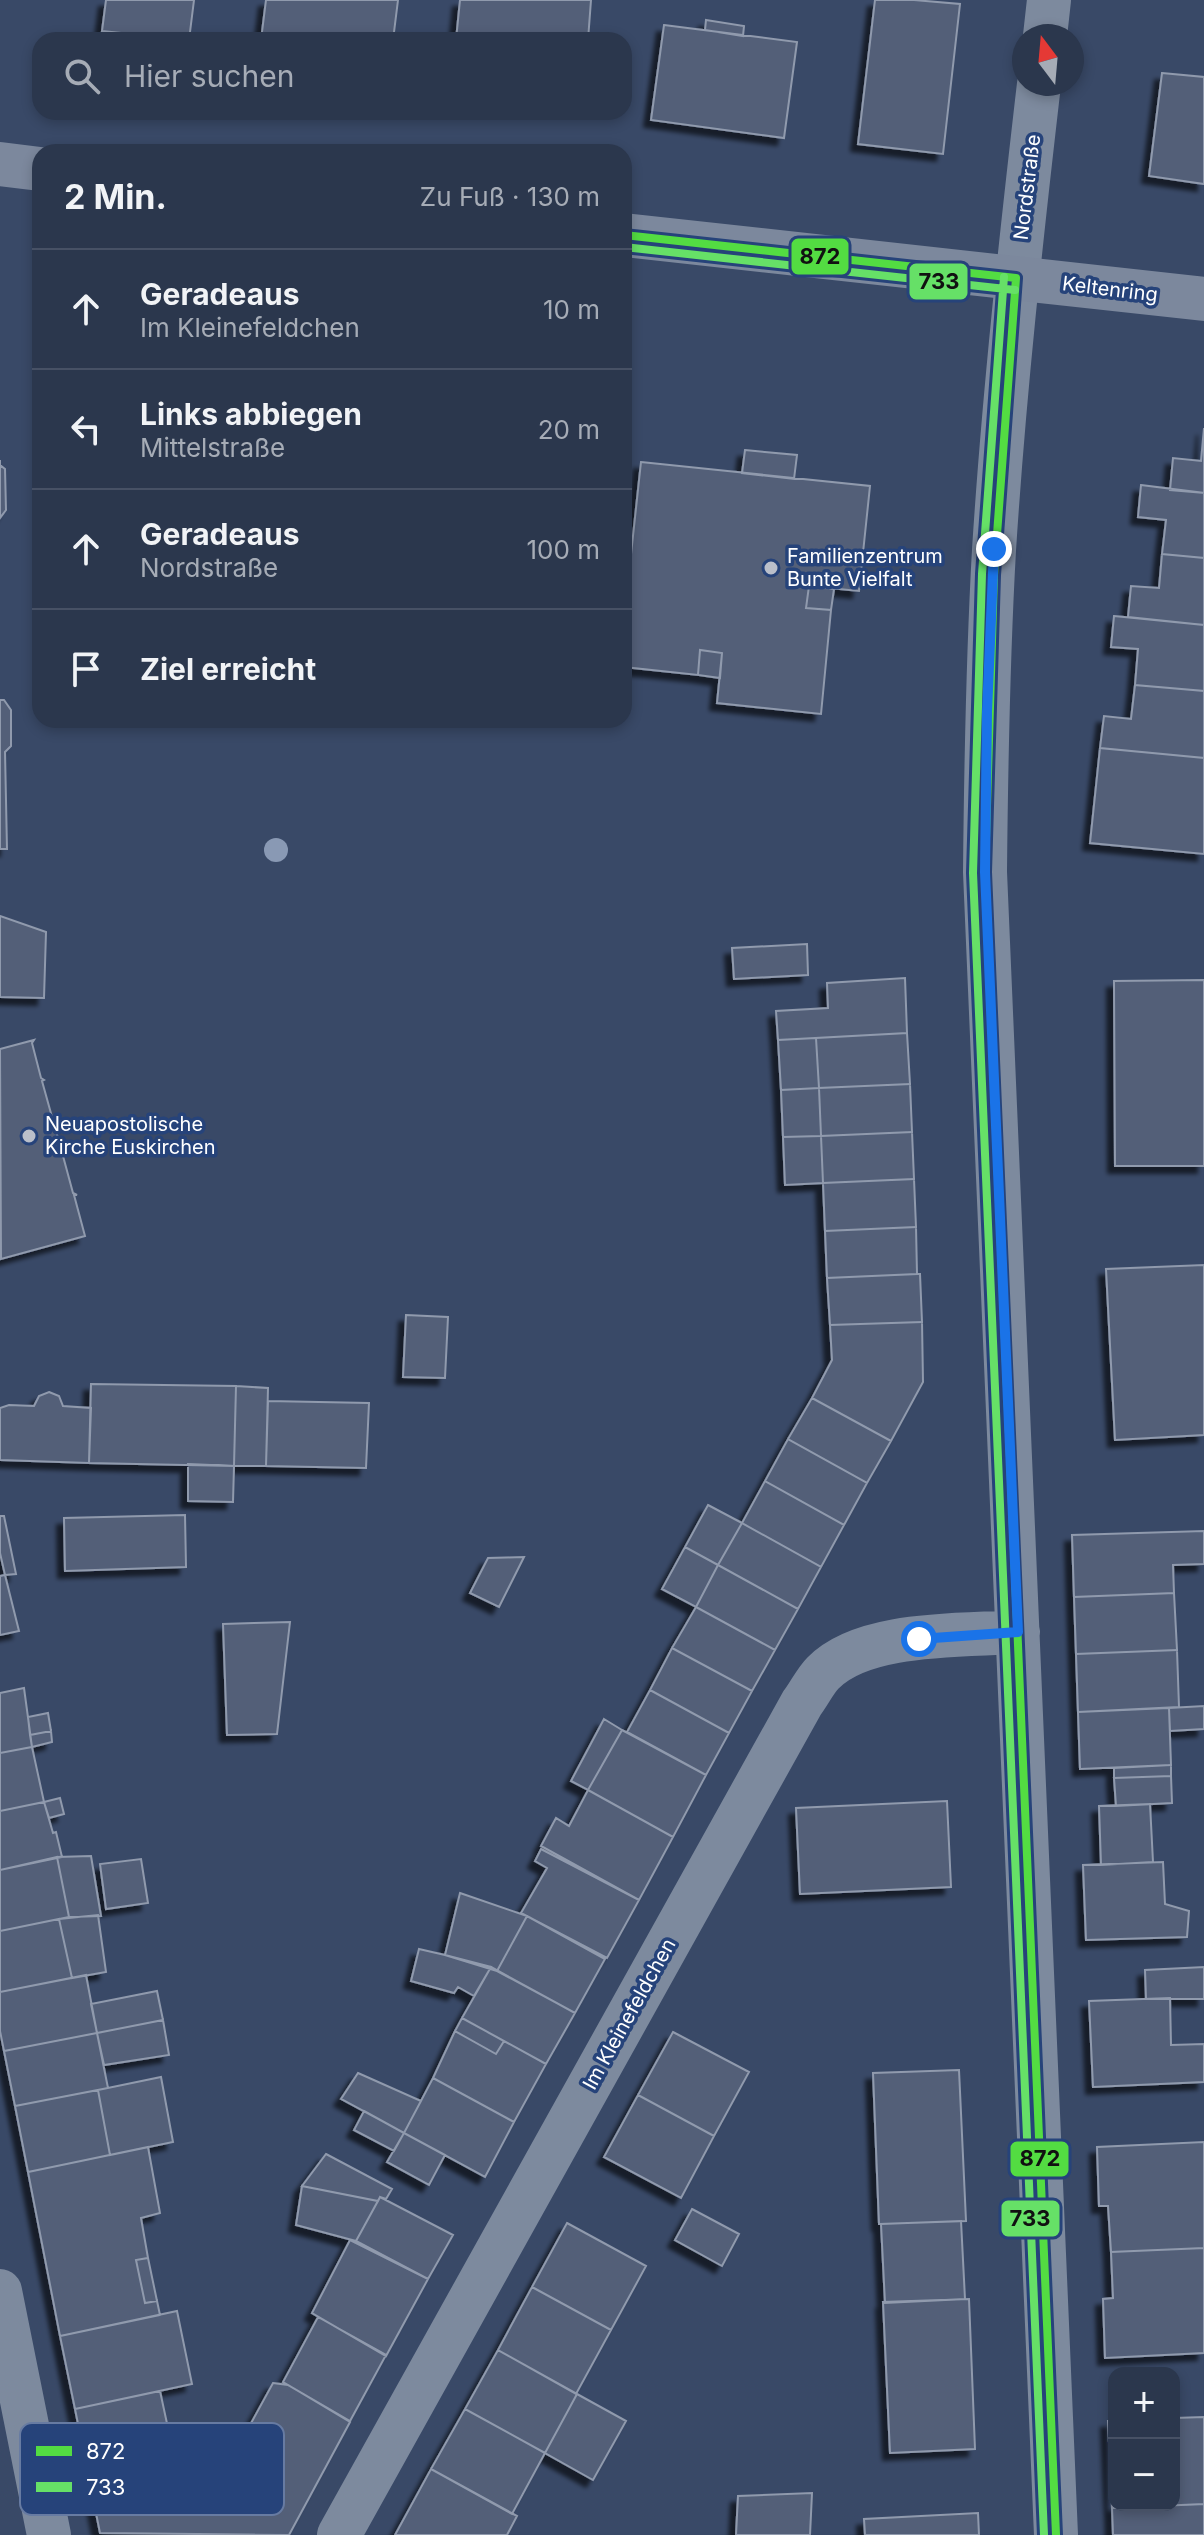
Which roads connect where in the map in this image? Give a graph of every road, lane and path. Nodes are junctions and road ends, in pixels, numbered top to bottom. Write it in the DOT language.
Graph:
graph roads {
  1 [pos="1049,0"];
  2 [pos="1046,24"];
  3 [pos="1038,96"];
  4 [pos="0,164"];
  5 [pos="32,168"];
  6 [pos="632,236"];
  7 [pos="1016,278"];
  8 [pos="1204,299"];
  9 [pos="1018,1632"];
  10 [pos="0,2291"];
  11 [pos="27,2423"];
  12 [pos="45,2515"];
  13 [pos="49,2535"];
  14 [pos="339,2535"];
  15 [pos="1056,2535"];
  1 -- 2 [label="street"];
  3 -- 7 [label="street, Nordstraße"];
  4 -- 5 [label="main road"];
  6 -- 7 [label="main road, Keltenring"];
  7 -- 8 [label="main road, Keltenring"];
  7 -- 9 [label="street, Nordstraße"];
  9 -- 14 [label="street, Im Kleinefeldchen"];
  9 -- 15 [label="street, Nordstraße"];
  10 -- 11 [label="street"];
  12 -- 13 [label="street"];
}
